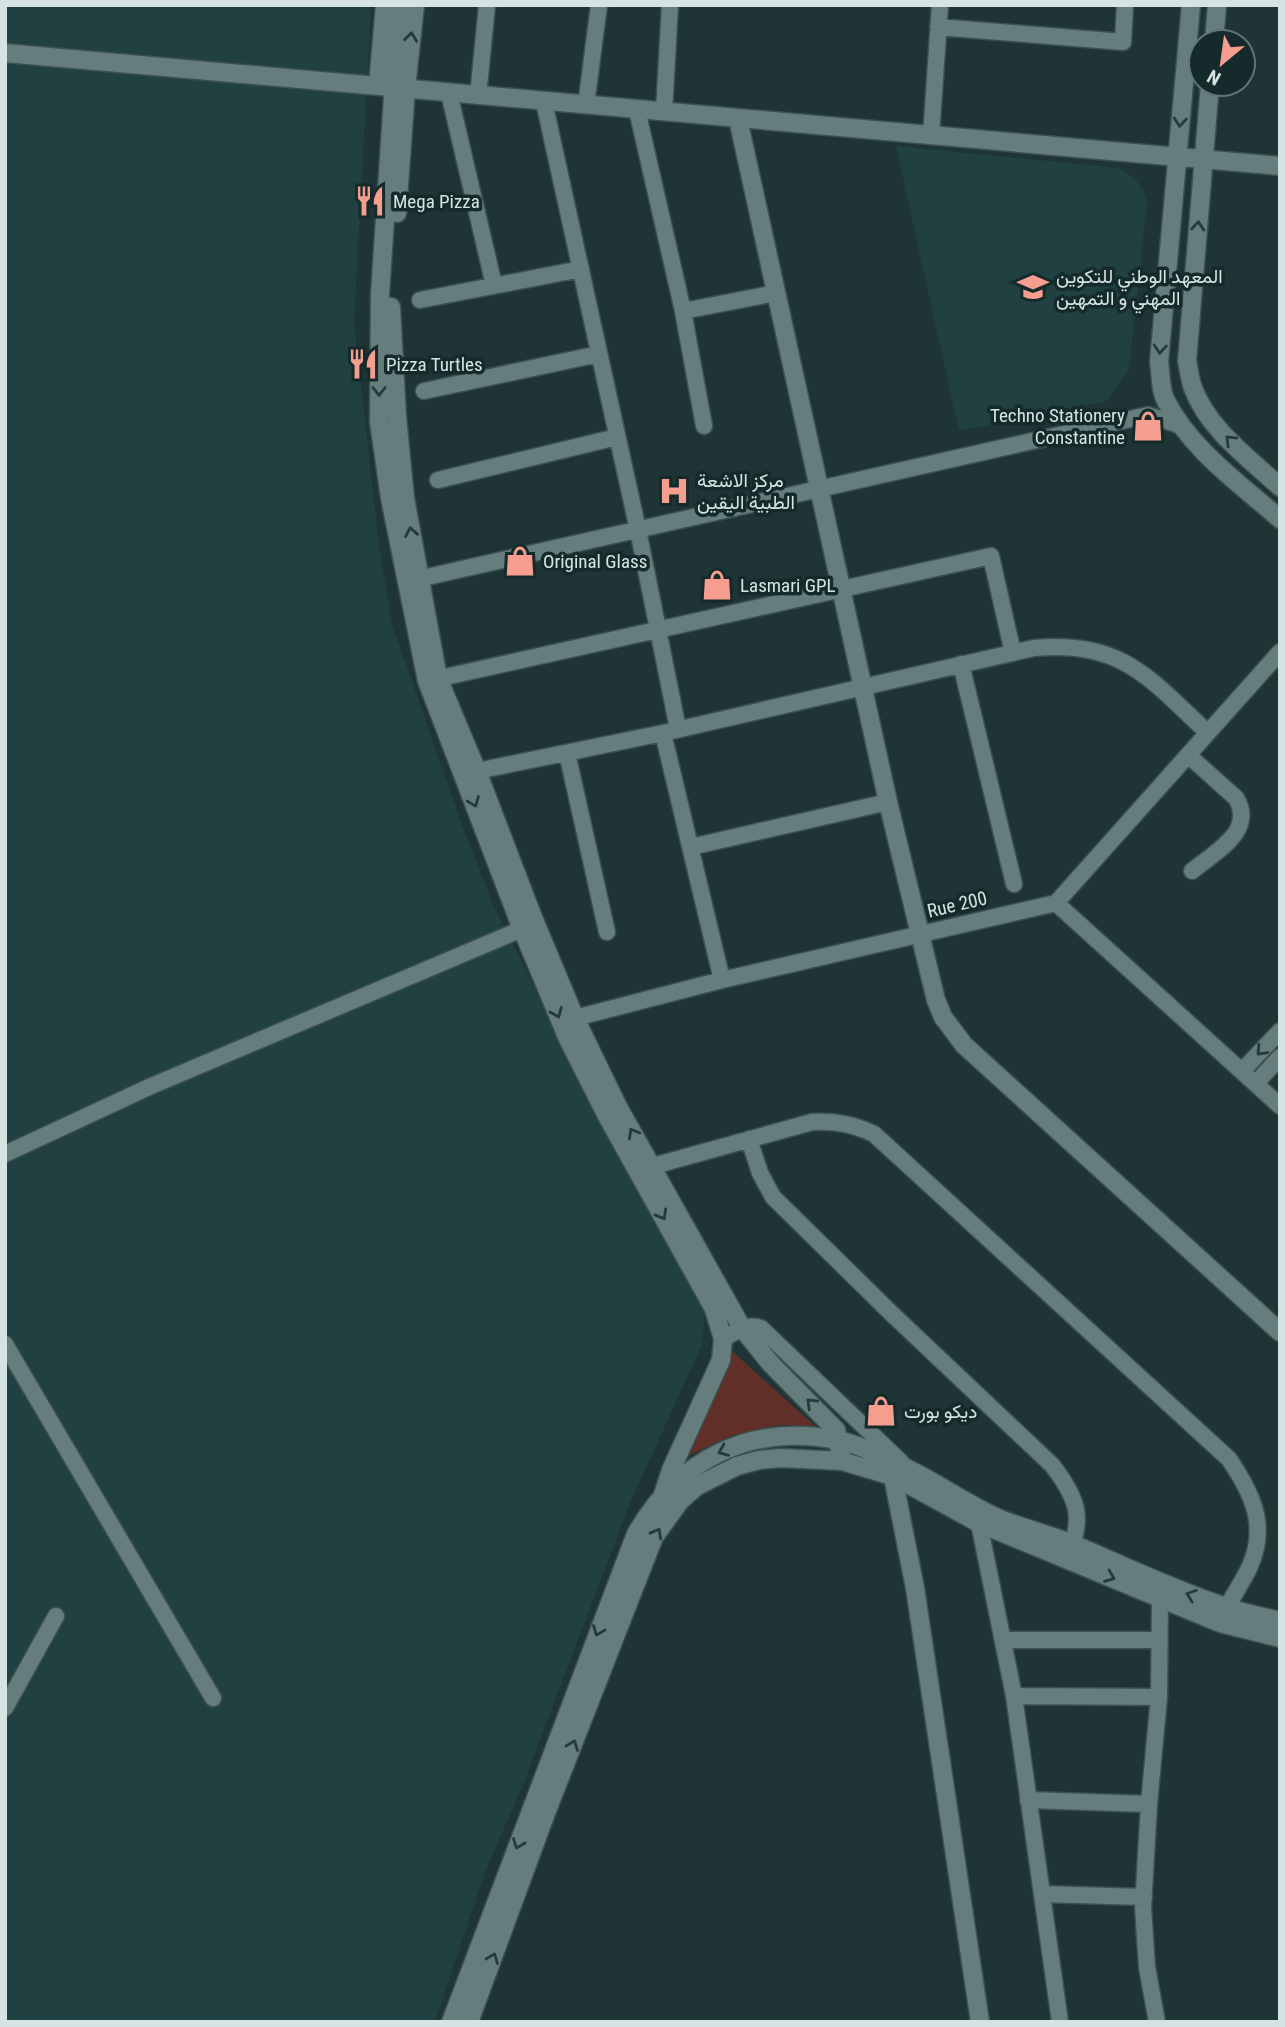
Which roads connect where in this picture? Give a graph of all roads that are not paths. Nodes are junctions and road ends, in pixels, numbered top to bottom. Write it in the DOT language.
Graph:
graph roads {
  1 [pos="384,5"];
  2 [pos="399,5"];
  3 [pos="415,5"];
  4 [pos="487,5"];
  5 [pos="599,5"];
  6 [pos="670,5"];
  7 [pos="940,5"];
  8 [pos="1125,5"];
  9 [pos="1191,5"];
  10 [pos="1217,5"];
  11 [pos="938,27"];
  12 [pos="1215,28"];
  13 [pos="5,53"];
  14 [pos="392,87"];
  15 [pos="449,93"];
  16 [pos="478,96"];
  17 [pos="1209,98"];
  18 [pos="544,102"];
  19 [pos="586,105"];
  20 [pos="637,110"];
  21 [pos="664,112"];
  22 [pos="738,119"];
  23 [pos="931,136"];
  24 [pos="1177,158"];
  25 [pos="1204,159"];
  26 [pos="1280,166"];
  27 [pos="581,269"];
  28 [pos="494,285"];
  29 [pos="776,293"];
  30 [pos="420,300"];
  31 [pos="683,311"];
  32 [pos="599,354"];
  33 [pos="1162,385"];
  34 [pos="424,391"];
  35 [pos="1149,415"];
  36 [pos="704,426"];
  37 [pos="1182,426"];
  38 [pos="617,437"];
  39 [pos="438,480"];
  40 [pos="1280,486"];
  41 [pos="819,489"];
  42 [pos="1280,519"];
  43 [pos="638,530"];
  44 [pos="413,579"];
  45 [pos="841,587"];
  46 [pos="657,629"];
  47 [pos="1280,652"];
  48 [pos="1013,653"];
  49 [pos="961,664"];
  50 [pos="433,679"];
  51 [pos="864,685"];
  52 [pos="670,731"];
  53 [pos="1208,733"];
  54 [pos="567,753"];
  55 [pos="1188,755"];
  56 [pos="477,771"];
  57 [pos="888,802"];
  58 [pos="691,848"];
  59 [pos="1192,871"];
  60 [pos="1014,884"];
  61 [pos="1056,903"];
  62 [pos="522,929"];
  63 [pos="607,932"];
  64 [pos="920,934"];
  65 [pos="722,980"];
  66 [pos="575,1018"];
  67 [pos="1280,1031"];
  68 [pos="1280,1057"];
  69 [pos="1242,1071"];
  70 [pos="1256,1083"];
  71 [pos="1280,1106"];
  72 [pos="749,1139"];
  73 [pos="5,1154"];
  74 [pos="653,1166"];
  75 [pos="742,1328"];
  76 [pos="1280,1332"];
  77 [pos="723,1339"];
  78 [pos="5,1344"];
  79 [pos="838,1440"];
  80 [pos="842,1461"];
  81 [pos="901,1473"];
  82 [pos="663,1495"];
  83 [pos="979,1523"];
  84 [pos="1069,1551"];
  85 [pos="1160,1597"];
  86 [pos="1223,1615"];
  87 [pos="56,1616"];
  88 [pos="1280,1621"];
  89 [pos="1280,1638"];
  90 [pos="1003,1640"];
  91 [pos="1158,1640"];
  92 [pos="1014,1696"];
  93 [pos="1158,1697"];
  94 [pos="212,1698"];
  95 [pos="5,1708"];
  96 [pos="1028,1800"];
  97 [pos="1149,1804"];
  98 [pos="1043,1894"];
  99 [pos="1144,1897"];
  100 [pos="451,2022"];
  101 [pos="470,2022"];
  102 [pos="980,2022"];
  103 [pos="1060,2022"];
  104 [pos="1157,2022"];
  1 -- 14 [label="street"];
  2 -- 14 [label="main road"];
  14 -- 3 [label="main road, one-way"];
  4 -- 16 [label="street"];
  5 -- 19 [label="street"];
  6 -- 21 [label="street"];
  7 -- 11 [label="street"];
  8 -- 11 [label="street"];
  9 -- 24 [label="main road, one-way"];
  10 -- 12 [label="main road"];
  11 -- 23 [label="street"];
  13 -- 14 [label="main road"];
  14 -- 15 [label="main road"];
  14 -- 44 [label="main road"];
  15 -- 16 [label="main road"];
  15 -- 28 [label="street"];
  16 -- 18 [label="main road"];
  17 -- 25 [label="main road"];
  18 -- 19 [label="main road"];
  18 -- 27 [label="street"];
  19 -- 20 [label="main road"];
  20 -- 21 [label="main road"];
  20 -- 31 [label="street"];
  21 -- 22 [label="main road"];
  22 -- 23 [label="main road"];
  22 -- 29 [label="main road"];
  23 -- 24 [label="main road"];
  24 -- 25 [label="main road"];
  24 -- 33 [label="main road, one-way"];
  25 -- 26 [label="main road"];
  40 -- 25 [label="main road, one-way"];
  27 -- 28 [label="street"];
  27 -- 32 [label="street"];
  28 -- 30 [label="street"];
  29 -- 31 [label="street"];
  29 -- 41 [label="main road"];
  31 -- 36 [label="street"];
  32 -- 34 [label="street"];
  32 -- 38 [label="street"];
  33 -- 35 [label="street"];
  33 -- 37 [label="main road"];
  35 -- 37 [label="street"];
  35 -- 41 [label="street"];
  37 -- 42 [label="main road"];
  38 -- 39 [label="street"];
  38 -- 43 [label="street"];
  41 -- 43 [label="street"];
  41 -- 45 [label="main road"];
  43 -- 44 [label="street"];
  43 -- 46 [label="street"];
  44 -- 50 [label="main road"];
  45 -- 46 [label="street"];
  45 -- 48 [label="street"];
  45 -- 51 [label="main road"];
  46 -- 50 [label="street"];
  46 -- 52 [label="street"];
  47 -- 53 [label="street"];
  48 -- 49 [label="street"];
  48 -- 53 [label="street"];
  49 -- 51 [label="street"];
  49 -- 60 [label="street"];
  50 -- 56 [label="main road"];
  50 -- 62 [label="main road, one-way"];
  51 -- 52 [label="street"];
  51 -- 57 [label="main road"];
  52 -- 54 [label="street"];
  52 -- 58 [label="street"];
  53 -- 55 [label="street"];
  54 -- 56 [label="street"];
  54 -- 63 [label="street"];
  55 -- 59 [label="street"];
  55 -- 61 [label="street"];
  56 -- 66 [label="main road"];
  57 -- 58 [label="street"];
  57 -- 64 [label="main road"];
  58 -- 65 [label="street"];
  61 -- 64 [label="street, Rue 200"];
  61 -- 69 [label="street"];
  62 -- 73 [label="street"];
  62 -- 77 [label="main road, one-way"];
  64 -- 65 [label="street, Rue 200"];
  64 -- 76 [label="main road"];
  65 -- 66 [label="street, Rue 200"];
  74 -- 66 [label="main road, one-way"];
  67 -- 69 [label="street, one-way"];
  68 -- 70 [label="street"];
  69 -- 70 [label="street"];
  70 -- 71 [label="street"];
  72 -- 74 [label="street"];
  72 -- 84 [label="street"];
  72 -- 86 [label="street"];
  74 -- 75 [label="main road"];
  75 -- 77 [label="street"];
  79 -- 75 [label="main road, one-way"];
  75 -- 81 [label="street"];
  77 -- 82 [label="main road"];
  78 -- 94 [label="street"];
  79 -- 80 [label="main road"];
  79 -- 81 [label="main road"];
  79 -- 82 [label="main road, one-way"];
  80 -- 81 [label="main road"];
  101 -- 80 [label="main road, one-way"];
  81 -- 83 [label="main road"];
  81 -- 84 [label="main road"];
  81 -- 102 [label="main road"];
  82 -- 100 [label="main road, one-way"];
  83 -- 84 [label="main road"];
  83 -- 90 [label="street"];
  84 -- 85 [label="main road, one-way"];
  86 -- 84 [label="main road, one-way"];
  85 -- 86 [label="main road"];
  85 -- 91 [label="street"];
  86 -- 88 [label="main road"];
  86 -- 89 [label="main road"];
  87 -- 95 [label="street"];
  90 -- 91 [label="street"];
  90 -- 92 [label="street"];
  91 -- 93 [label="street"];
  92 -- 93 [label="street"];
  92 -- 96 [label="street"];
  93 -- 97 [label="street"];
  96 -- 97 [label="street"];
  96 -- 98 [label="street"];
  97 -- 99 [label="street"];
  98 -- 99 [label="street"];
  98 -- 103 [label="street"];
  99 -- 104 [label="street"];
}
